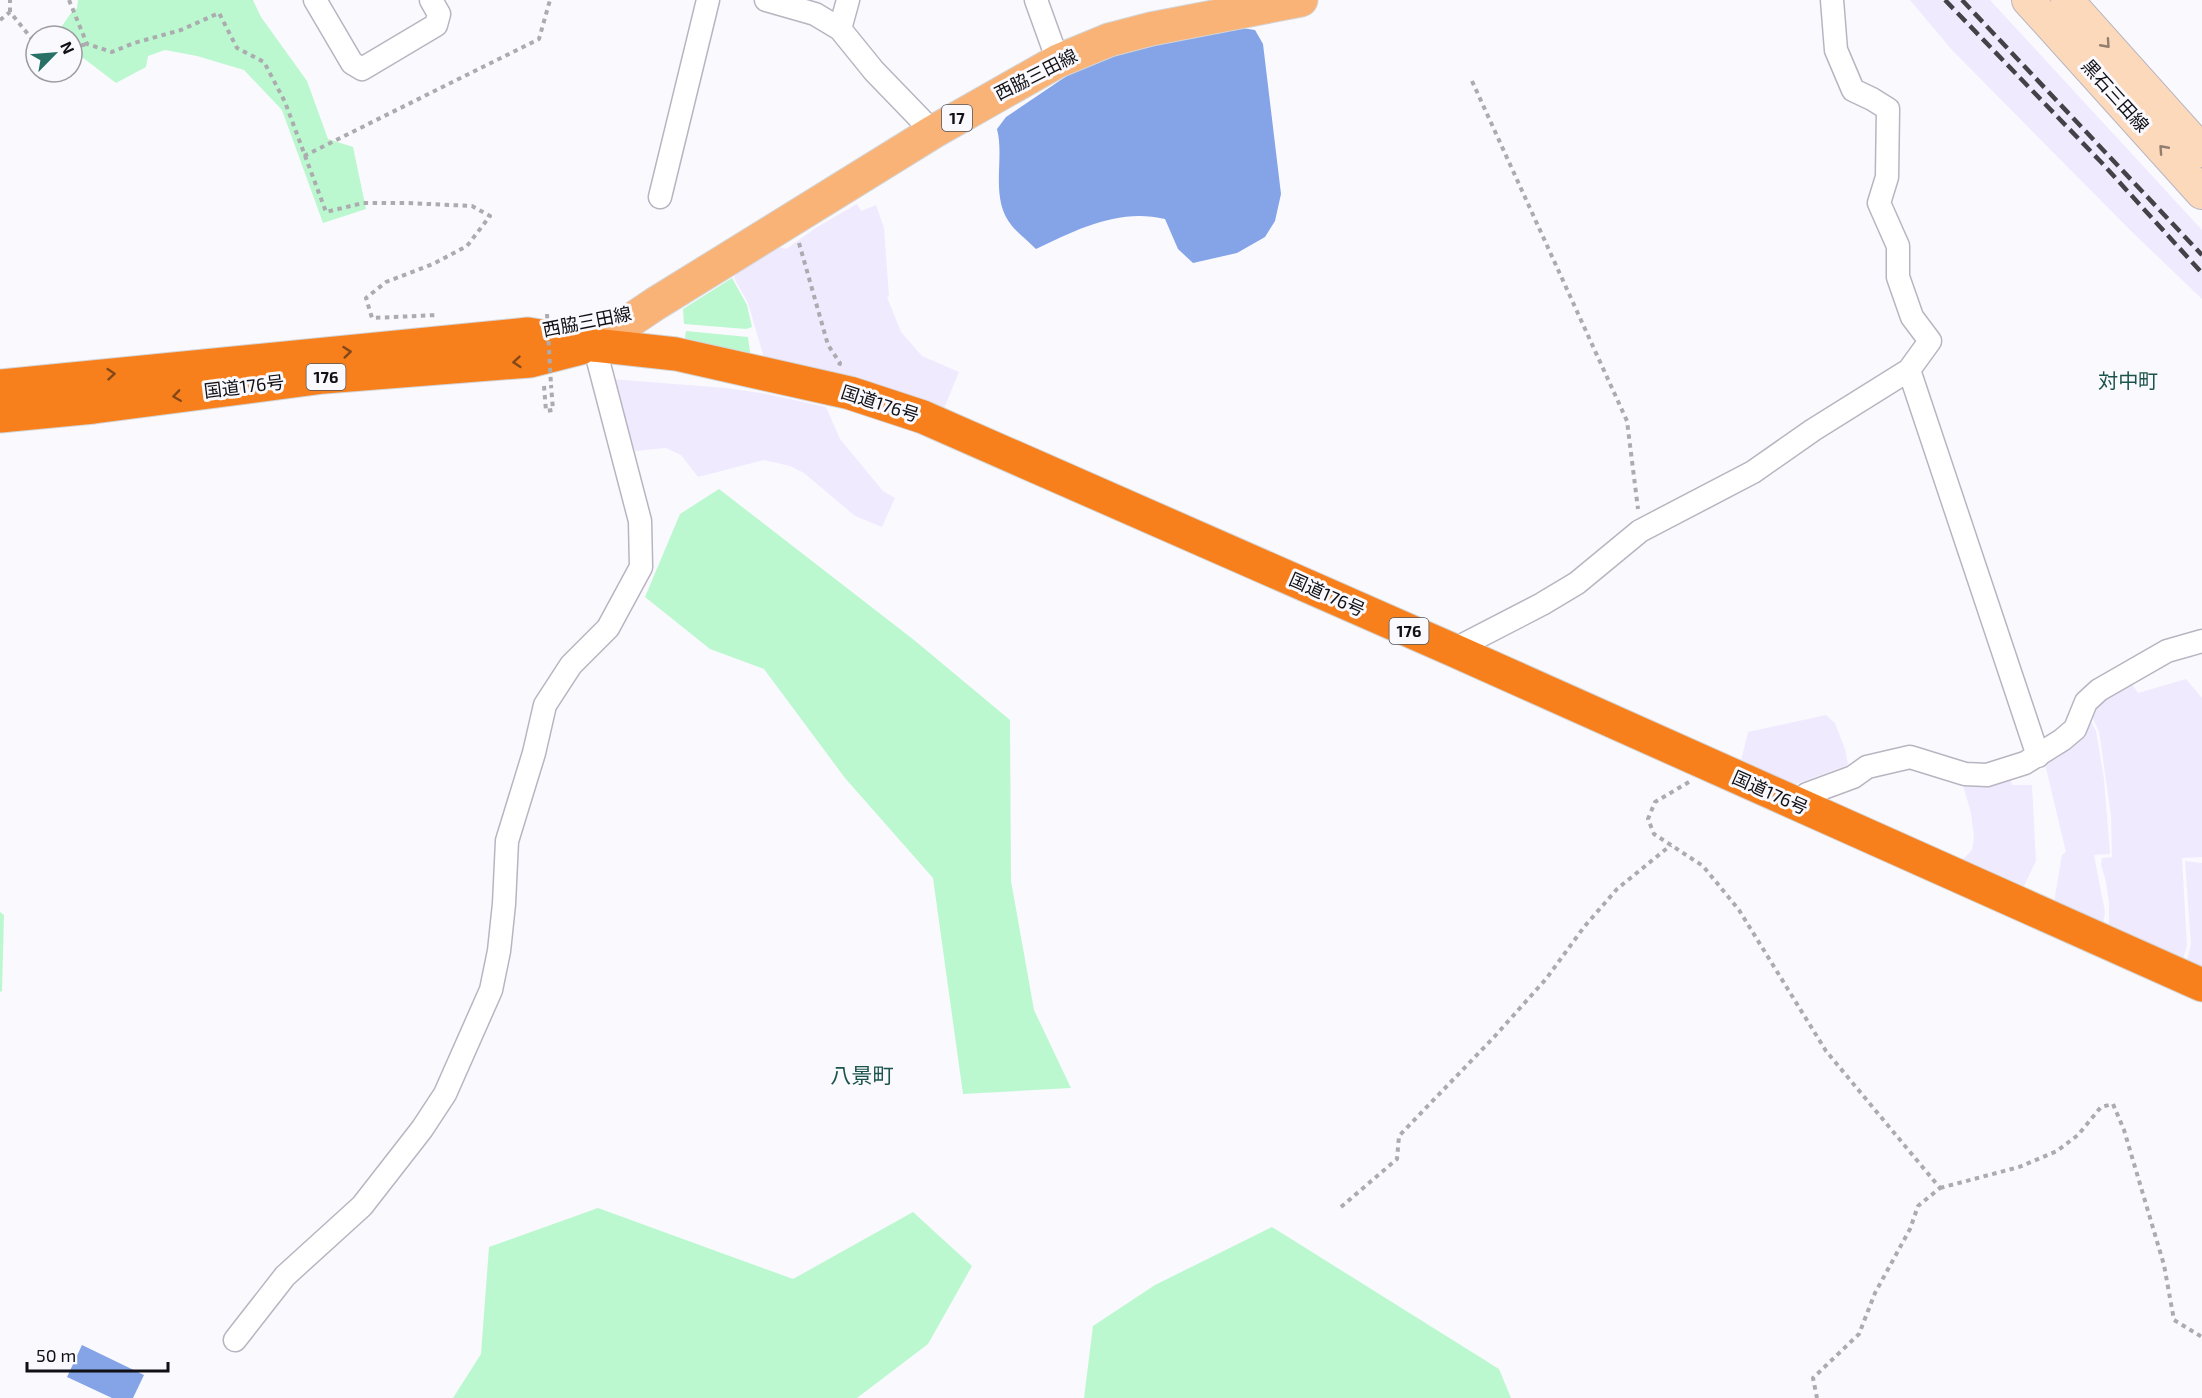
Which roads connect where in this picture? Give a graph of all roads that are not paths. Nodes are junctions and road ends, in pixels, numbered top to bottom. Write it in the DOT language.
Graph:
graph roads {
  1 [pos="315,0"];
  2 [pos="431,0"];
  3 [pos="708,0"];
  4 [pos="766,0"];
  5 [pos="848,0"];
  6 [pos="1036,0"];
  7 [pos="1300,0"];
  8 [pos="1832,0"];
  9 [pos="2028,0"];
  10 [pos="2067,0"];
  11 [pos="840,29"];
  12 [pos="1058,61"];
  13 [pos="933,132"];
  14 [pos="2202,151"];
  15 [pos="2202,193"];
  16 [pos="660,197"];
  17 [pos="650,307"];
  18 [pos="537,324"];
  19 [pos="594,345"];
  20 [pos="1909,370"];
  21 [pos="749,371"];
  22 [pos="0,386"];
  23 [pos="0,416"];
  24 [pos="2202,641"];
  25 [pos="1453,650"];
  26 [pos="2038,756"];
  27 [pos="1797,805"];
  28 [pos="2202,986"];
  29 [pos="235,1340"];
  1 -- 2 [label="street"];
  3 -- 16 [label="street"];
  4 -- 11 [label="street"];
  5 -- 11 [label="street"];
  6 -- 12 [label="street"];
  7 -- 12 [label="main road, 西脇三田線 / 17"];
  8 -- 20 [label="street"];
  15 -- 9 [label="main road, 黒石三田線, one-way"];
  10 -- 14 [label="main road, 黒石三田線, one-way"];
  11 -- 13 [label="street"];
  12 -- 13 [label="main road, 西脇三田線 / 17"];
  13 -- 17 [label="main road, 西脇三田線 / 17"];
  17 -- 18 [label="main road, 西脇三田線 / 17"];
  17 -- 19 [label="main road, 西脇三田線 / 17"];
  17 -- 21 [label="main road"];
  18 -- 19 [label="highway, 国道176号 / 176"];
  22 -- 18 [label="highway, 国道176号 / 176, one-way"];
  19 -- 21 [label="highway, 国道176号 / 176"];
  19 -- 23 [label="highway, 国道176号 / 176, one-way"];
  19 -- 29 [label="street"];
  20 -- 25 [label="street"];
  20 -- 26 [label="street"];
  21 -- 25 [label="highway, 国道176号 / 176"];
  24 -- 26 [label="street"];
  25 -- 27 [label="highway, 国道176号 / 176"];
  26 -- 27 [label="street"];
  27 -- 28 [label="highway, 国道176号 / 176"];
}
